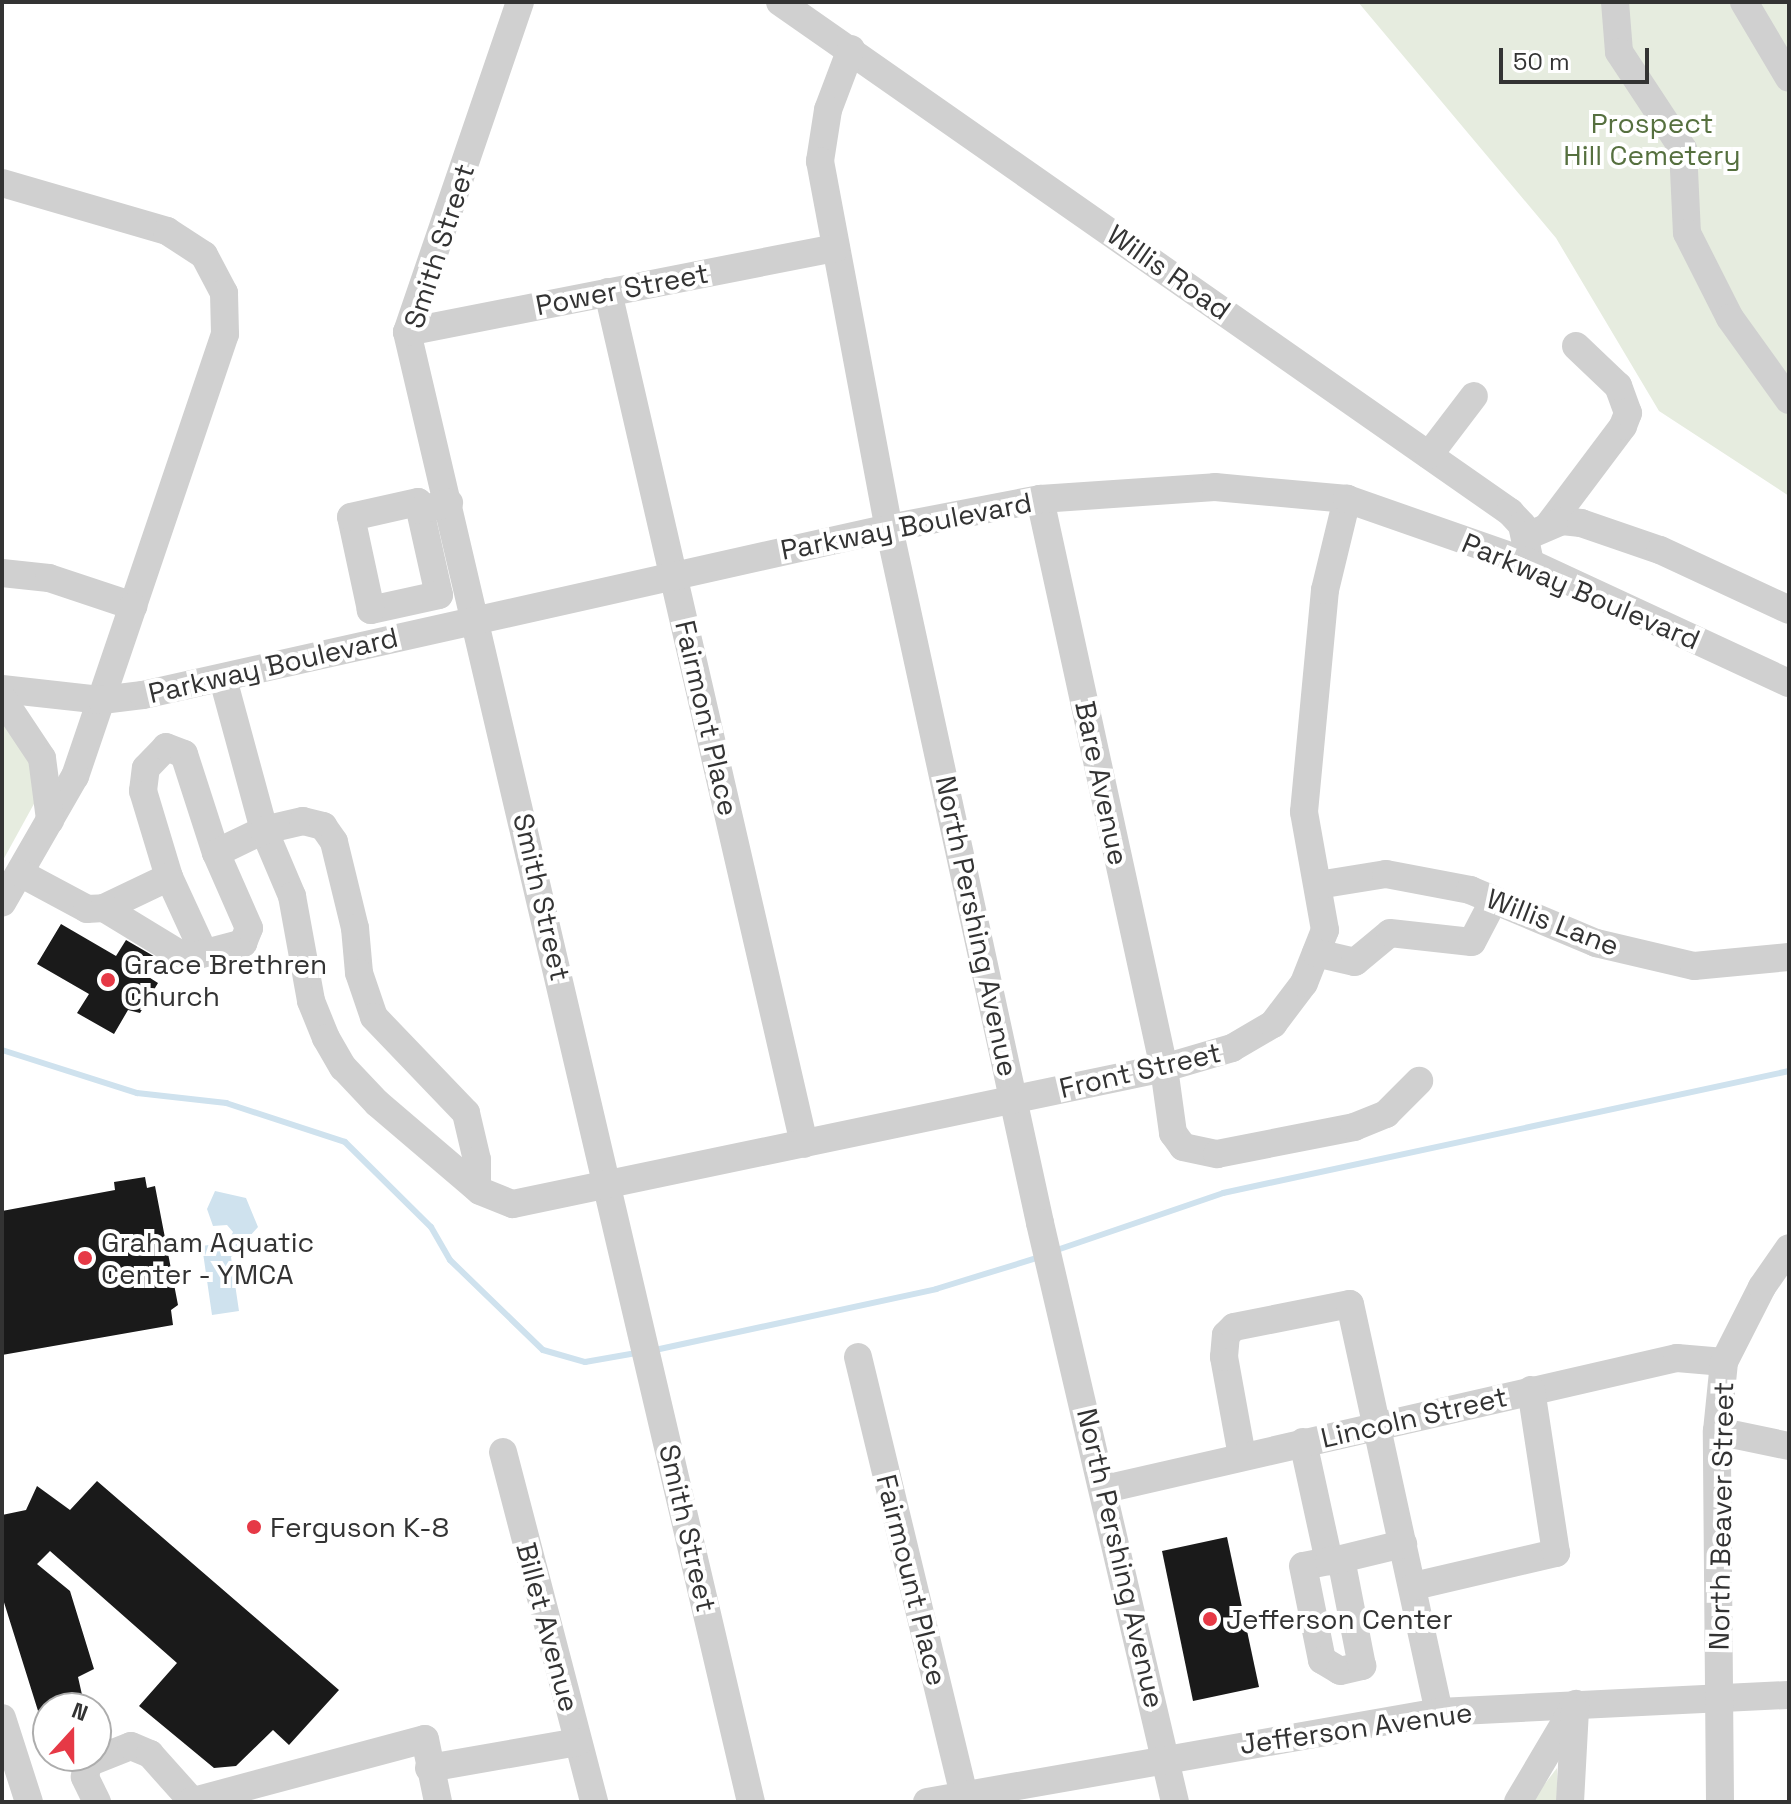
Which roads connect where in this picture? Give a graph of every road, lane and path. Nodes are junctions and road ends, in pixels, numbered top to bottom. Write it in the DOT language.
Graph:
graph roads {
  1 [pos="520,2"];
  2 [pos="780,2"];
  3 [pos="1615,2"];
  4 [pos="1744,2"];
  5 [pos="851,49"];
  6 [pos="1789,78"];
  7 [pos="2,183"];
  8 [pos="836,248"];
  9 [pos="608,292"];
  10 [pos="407,332"];
  11 [pos="1576,346"];
  12 [pos="1474,396"];
  13 [pos="1789,400"];
  14 [pos="1429,455"];
  15 [pos="1040,499"];
  16 [pos="1347,499"];
  17 [pos="449,503"];
  18 [pos="420,510"];
  19 [pos="889,528"];
  20 [pos="1534,542"];
  21 [pos="2,573"];
  22 [pos="465,573"];
  23 [pos="674,573"];
  24 [pos="432,588"];
  25 [pos="133,606"];
  26 [pos="379,608"];
  27 [pos="1789,610"];
  28 [pos="476,619"];
  29 [pos="436,628"];
  30 [pos="386,640"];
  31 [pos="223,679"];
  32 [pos="1789,683"];
  33 [pos="2,689"];
  34 [pos="2,698"];
  35 [pos="102,700"];
  36 [pos="50,820"];
  37 [pos="264,830"];
  38 [pos="216,853"];
  39 [pos="20,873"];
  40 [pos="169,877"];
  41 [pos="1318,885"];
  42 [pos="1494,900"];
  43 [pos="2,903"];
  44 [pos="104,908"];
  45 [pos="204,953"];
  46 [pos="1316,953"];
  47 [pos="1789,957"];
  48 [pos="1164,1068"];
  49 [pos="1419,1081"];
  50 [pos="1015,1098"];
  51 [pos="804,1144"];
  52 [pos="609,1184"];
  53 [pos="477,1188"];
  54 [pos="1789,1248"];
  55 [pos="858,1357"];
  56 [pos="1724,1362"];
  57 [pos="1531,1390"];
  58 [pos="1379,1424"];
  59 [pos="1717,1431"];
  60 [pos="1303,1442"];
  61 [pos="1789,1446"];
  62 [pos="503,1452"];
  63 [pos="1242,1456"];
  64 [pos="1105,1489"];
  65 [pos="1403,1544"];
  66 [pos="1414,1586"];
  67 [pos="1720,1695"];
  68 [pos="1789,1695"];
  69 [pos="1576,1704"];
  70 [pos="1439,1712"];
  71 [pos="2,1718"];
  72 [pos="578,1742"];
  73 [pos="1167,1756"];
  74 [pos="429,1768"];
  75 [pos="965,1798"];
  76 [pos="197,1801"];
  77 [pos="29,1802"];
  78 [pos="97,1802"];
  79 [pos="438,1802"];
  80 [pos="594,1802"];
  81 [pos="751,1802"];
  82 [pos="927,1802"];
  83 [pos="1175,1802"];
  84 [pos="1518,1802"];
  85 [pos="1570,1802"];
  86 [pos="1720,1802"];
  1 -- 10 [label="street, Smith Street"];
  2 -- 5 [label="street, Willis Road"];
  3 -- 13 [label="street"];
  4 -- 6 [label="street"];
  5 -- 8 [label="street, North Pershing Avenue"];
  5 -- 14 [label="street, Willis Road"];
  7 -- 25 [label="street"];
  8 -- 9 [label="street, Power Street"];
  8 -- 19 [label="street, North Pershing Avenue"];
  9 -- 10 [label="street, Power Street"];
  9 -- 23 [label="street, Fairmont Place"];
  10 -- 17 [label="street, Smith Street"];
  11 -- 20 [label="street"];
  12 -- 14 [label="street"];
  14 -- 20 [label="street, Willis Road"];
  15 -- 16 [label="street, Parkway Boulevard"];
  15 -- 19 [label="street, Parkway Boulevard"];
  15 -- 48 [label="street, Bare Avenue"];
  16 -- 20 [label="street, Parkway Boulevard"];
  16 -- 41 [label="street, Front Street"];
  17 -- 18 [label="street"];
  17 -- 22 [label="street, Smith Street"];
  18 -- 24 [label="street"];
  18 -- 26 [label="street"];
  19 -- 23 [label="street, Parkway Boulevard"];
  19 -- 50 [label="street, North Pershing Avenue"];
  20 -- 27 [label="street"];
  20 -- 32 [label="street, Parkway Boulevard"];
  21 -- 25 [label="street"];
  22 -- 24 [label="street"];
  22 -- 28 [label="street, Smith Street"];
  23 -- 28 [label="street, Parkway Boulevard"];
  23 -- 51 [label="street, Fairmont Place"];
  24 -- 26 [label="street"];
  24 -- 29 [label="street"];
  25 -- 35 [label="street"];
  26 -- 30 [label="street"];
  28 -- 29 [label="street, Parkway Boulevard"];
  28 -- 52 [label="street, Smith Street"];
  29 -- 30 [label="street, Parkway Boulevard"];
  30 -- 31 [label="street, Parkway Boulevard"];
  31 -- 35 [label="street, Parkway Boulevard"];
  31 -- 37 [label="street, Front Street"];
  33 -- 35 [label="street, Parkway Boulevard"];
  34 -- 36 [label="street"];
  35 -- 36 [label="street"];
  36 -- 39 [label="street"];
  37 -- 38 [label="street"];
  37 -- 53 [label="street, Front Street"];
  37 -- 53 [label="street"];
  38 -- 40 [label="street"];
  38 -- 45 [label="street"];
  39 -- 43 [label="street"];
  39 -- 44 [label="street"];
  40 -- 44 [label="street"];
  40 -- 45 [label="street"];
  41 -- 42 [label="street, Willis Lane"];
  41 -- 46 [label="street, Front Street"];
  42 -- 46 [label="street"];
  42 -- 47 [label="street, Willis Lane"];
  44 -- 45 [label="street"];
  46 -- 48 [label="street, Front Street"];
  48 -- 49 [label="street, Bare Avenue"];
  48 -- 50 [label="street, Front Street"];
  50 -- 51 [label="street, Front Street"];
  50 -- 64 [label="street, North Pershing Avenue"];
  51 -- 52 [label="street, Front Street"];
  52 -- 53 [label="street, Front Street"];
  52 -- 81 [label="street, Smith Street"];
  54 -- 56 [label="street, North Beaver Street"];
  55 -- 75 [label="street, Fairmount Place"];
  56 -- 57 [label="street, Lincoln Street"];
  56 -- 59 [label="street, North Beaver Street"];
  57 -- 58 [label="street, Lincoln Street"];
  57 -- 66 [label="street"];
  58 -- 60 [label="street, Lincoln Street"];
  58 -- 63 [label="street"];
  58 -- 65 [label="street"];
  59 -- 61 [label="street"];
  59 -- 67 [label="street, North Beaver Street"];
  60 -- 63 [label="street, Lincoln Street"];
  60 -- 65 [label="street"];
  62 -- 72 [label="street, Billet Avenue"];
  63 -- 64 [label="street, Lincoln Street"];
  64 -- 73 [label="street, North Pershing Avenue"];
  65 -- 66 [label="street"];
  66 -- 70 [label="street"];
  67 -- 68 [label="street, Jefferson Avenue"];
  67 -- 69 [label="street, Jefferson Avenue"];
  67 -- 86 [label="street, North Beaver Street"];
  69 -- 70 [label="street, Jefferson Avenue"];
  69 -- 84 [label="street"];
  69 -- 85 [label="street"];
  70 -- 73 [label="street, Jefferson Avenue"];
  71 -- 77 [label="street"];
  72 -- 74 [label="street"];
  72 -- 80 [label="street, Billet Avenue"];
  73 -- 75 [label="street, Jefferson Avenue"];
  73 -- 83 [label="street, North Pershing Avenue"];
  74 -- 76 [label="street"];
  74 -- 79 [label="street"];
  75 -- 82 [label="street, Jefferson Avenue"];
  76 -- 78 [label="street"];
}
